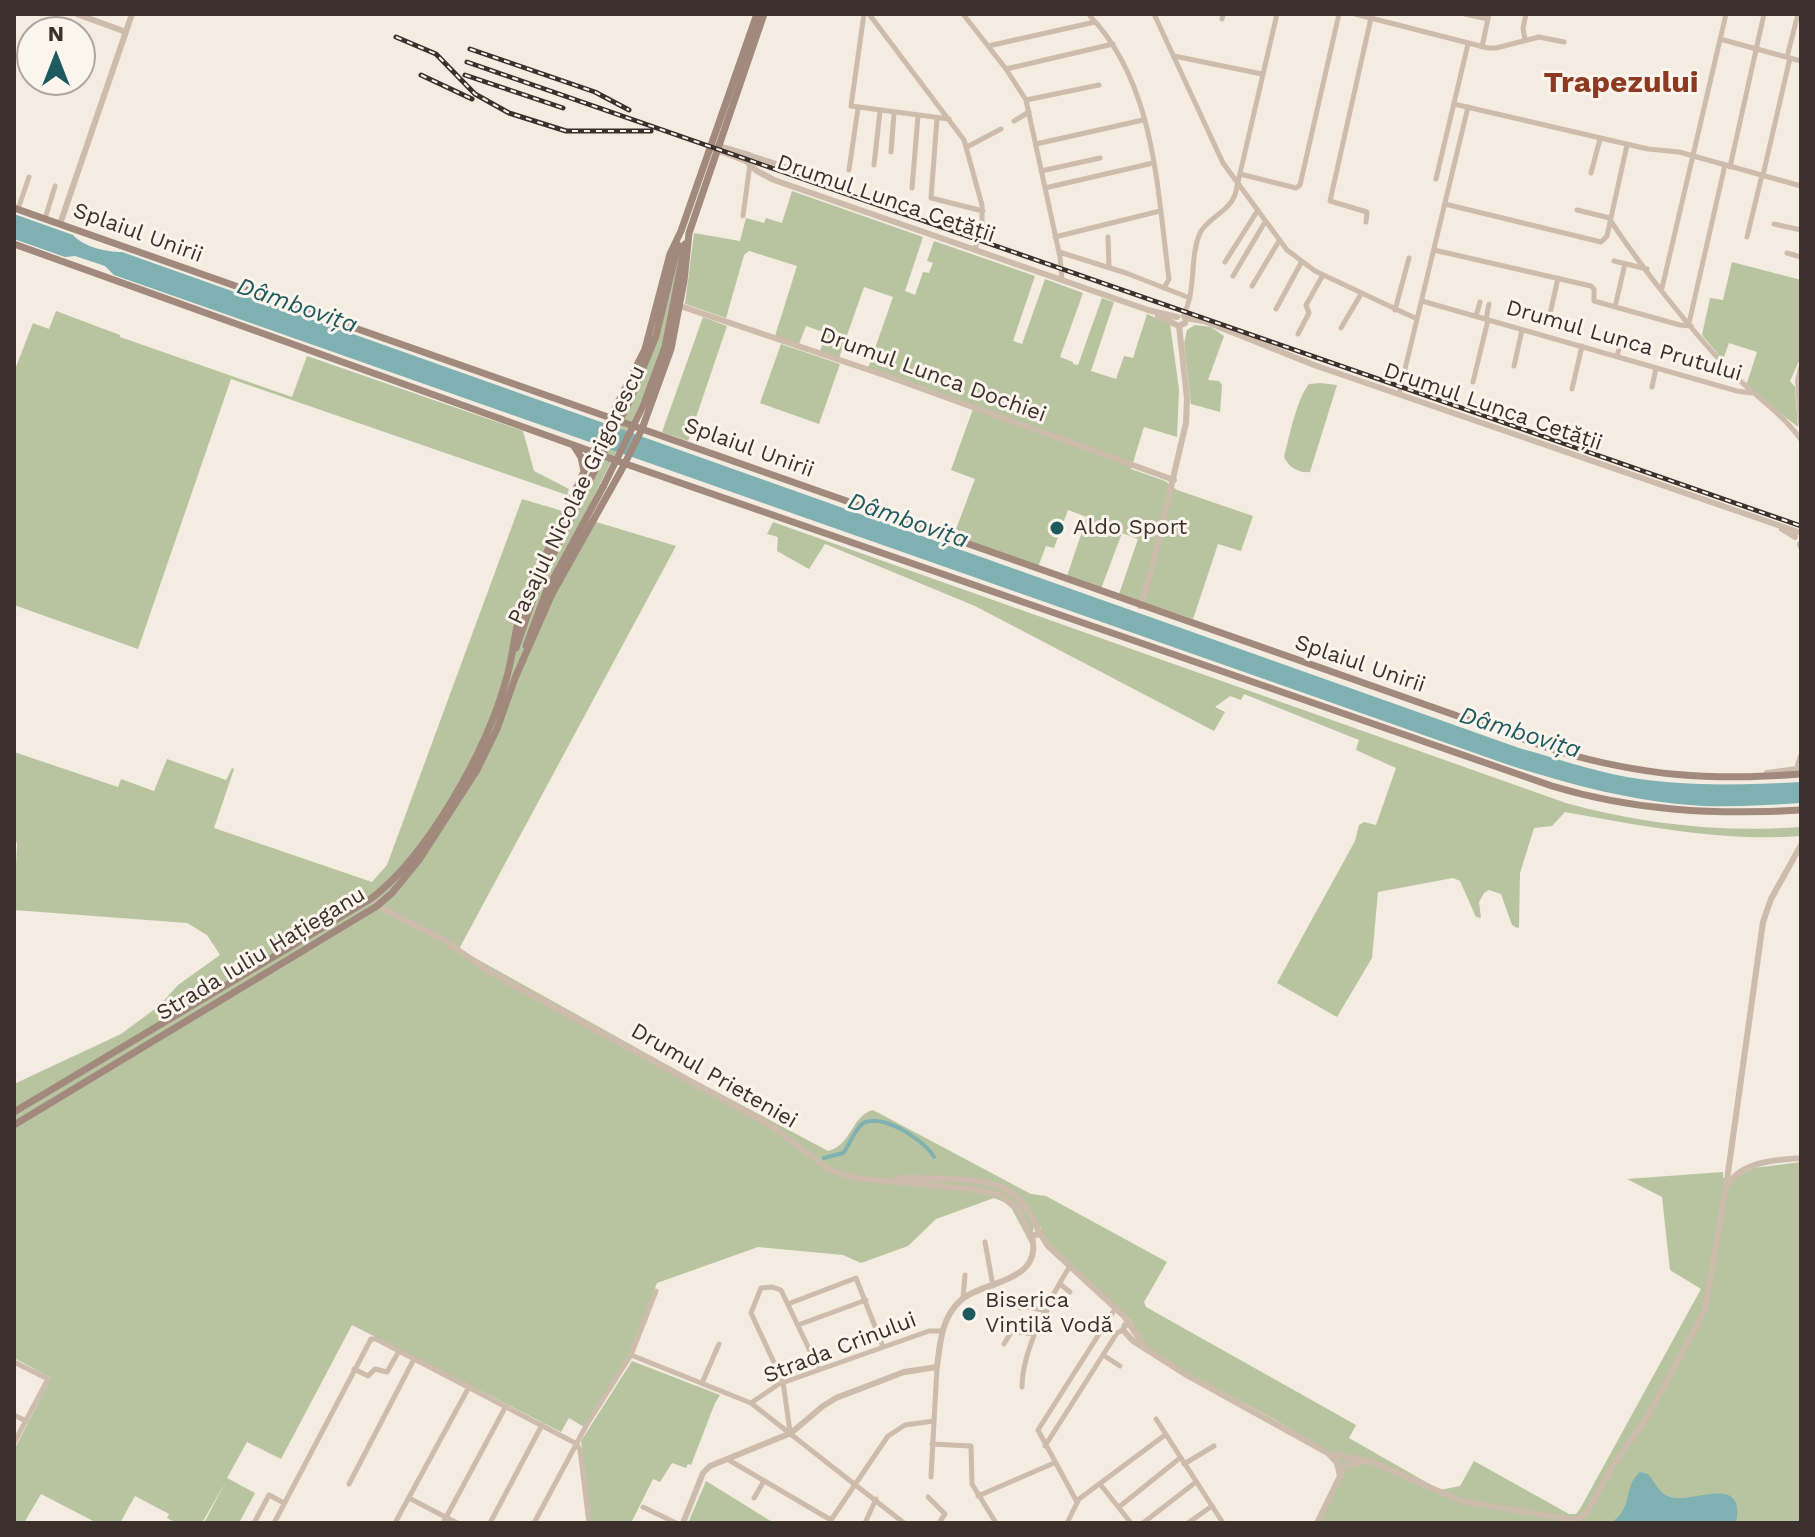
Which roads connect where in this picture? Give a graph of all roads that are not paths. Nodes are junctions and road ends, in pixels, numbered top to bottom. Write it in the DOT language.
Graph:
graph roads {
  1 [pos="77,14"];
  2 [pos="132,14"];
  3 [pos="757,14"];
  4 [pos="764,14"];
  5 [pos="866,14"];
  6 [pos="963,14"];
  7 [pos="1154,14"];
  8 [pos="1277,14"];
  9 [pos="1339,14"];
  10 [pos="1355,14"];
  11 [pos="1465,14"];
  12 [pos="1526,14"];
  13 [pos="1726,14"];
  14 [pos="1764,14"];
  15 [pos="1798,14"];
  16 [pos="1090,16"];
  17 [pos="1489,17"];
  18 [pos="1371,18"];
  19 [pos="1096,22"];
  20 [pos="126,32"];
  21 [pos="1720,39"];
  22 [pos="1525,40"];
  23 [pos="1564,42"];
  24 [pos="1113,44"];
  25 [pos="1468,44"];
  26 [pos="988,46"];
  27 [pos="1482,47"];
  28 [pos="1757,49"];
  29 [pos="1173,55"];
  30 [pos="1789,58"];
  31 [pos="1801,61"];
  32 [pos="1006,69"];
  33 [pos="1262,74"];
  34 [pos="1099,85"];
  35 [pos="1026,100"];
  36 [pos="1454,104"];
  37 [pos="1468,107"];
  38 [pos="858,108"];
  39 [pos="880,111"];
  40 [pos="1029,112"];
  41 [pos="894,113"];
  42 [pos="918,116"];
  43 [pos="937,118"];
  44 [pos="950,120"];
  45 [pos="1143,120"];
  46 [pos="1014,121"];
  47 [pos="1001,129"];
  48 [pos="1600,138"];
  49 [pos="1036,144"];
  50 [pos="1627,145"];
  51 [pos="967,147"];
  52 [pos="717,148"];
  53 [pos="891,152"];
  54 [pos="749,155"];
  55 [pos="1693,156"];
  56 [pos="1100,158"];
  57 [pos="1153,163"];
  58 [pos="750,164"];
  59 [pos="874,165"];
  60 [pos="1727,166"];
  61 [pos="793,169"];
  62 [pos="849,170"];
  63 [pos="1041,171"];
  64 [pos="1591,173"];
  65 [pos="1240,174"];
  66 [pos="1763,175"];
  67 [pos="29,177"];
  68 [pos="1436,179"];
  69 [pos="1238,182"];
  70 [pos="55,186"];
  71 [pos="1801,186"];
  72 [pos="912,188"];
  73 [pos="1045,188"];
  74 [pos="1445,204"];
  75 [pos="16,208"];
  76 [pos="1258,210"];
  77 [pos="1577,210"];
  78 [pos="983,211"];
  79 [pos="1160,211"];
  80 [pos="743,216"];
  81 [pos="45,219"];
  82 [pos="1610,219"];
  83 [pos="1266,222"];
  84 [pos="1366,222"];
  85 [pos="60,224"];
  86 [pos="1774,224"];
  87 [pos="1801,230"];
  88 [pos="685,232"];
  89 [pos="1607,236"];
  90 [pos="1055,237"];
  91 [pos="1108,237"];
  92 [pos="1747,237"];
  93 [pos="1623,239"];
  94 [pos="1279,241"];
  95 [pos="14,244"];
  96 [pos="975,249"];
  97 [pos="1434,250"];
  98 [pos="1058,251"];
  99 [pos="1787,253"];
  100 [pos="1801,257"];
  101 [pos="1409,258"];
  102 [pos="1614,261"];
  103 [pos="1225,262"];
  104 [pos="1301,263"];
  105 [pos="1625,264"];
  106 [pos="1109,267"];
  107 [pos="1647,269"];
  108 [pos="1323,275"];
  109 [pos="1233,276"];
  110 [pos="1558,278"];
  111 [pos="1062,280"];
  112 [pos="1252,286"];
  113 [pos="1164,288"];
  114 [pos="1662,288"];
  115 [pos="1361,294"];
  116 [pos="1190,298"];
  117 [pos="1422,301"];
  118 [pos="1480,302"];
  119 [pos="1489,304"];
  120 [pos="680,306"];
  121 [pos="1615,307"];
  122 [pos="1276,309"];
  123 [pos="1395,310"];
  124 [pos="1550,314"];
  125 [pos="1476,316"];
  126 [pos="1417,319"];
  127 [pos="1487,320"];
  128 [pos="1181,322"];
  129 [pos="1690,324"];
  130 [pos="1341,328"];
  131 [pos="1522,330"];
  132 [pos="1298,334"];
  133 [pos="1622,338"];
  134 [pos="1582,346"];
  135 [pos="1617,356"];
  136 [pos="1514,366"];
  137 [pos="1656,368"];
  138 [pos="1801,368"];
  139 [pos="1473,382"];
  140 [pos="1652,387"];
  141 [pos="1572,389"];
  142 [pos="1751,393"];
  143 [pos="1399,394"];
  144 [pos="622,395"];
  145 [pos="647,407"];
  146 [pos="588,410"];
  147 [pos="610,417"];
  148 [pos="1801,424"];
  149 [pos="642,429"];
  150 [pos="664,436"];
  151 [pos="1801,440"];
  152 [pos="571,444"];
  153 [pos="593,452"];
  154 [pos="625,463"];
  155 [pos="583,473"];
  156 [pos="656,474"];
  157 [pos="1174,480"];
  158 [pos="614,483"];
  159 [pos="1799,539"];
  160 [pos="1140,606"];
  161 [pos="511,677"];
  162 [pos="1801,756"];
  163 [pos="1801,774"];
  164 [pos="1754,777"];
  165 [pos="1801,812"];
  166 [pos="1801,845"];
  167 [pos="392,893"];
  168 [pos="374,902"];
  169 [pos="398,915"];
  170 [pos="108,1056"];
  171 [pos="113,1065"];
  172 [pos="14,1112"];
  173 [pos="14,1125"];
  174 [pos="1801,1158"];
  175 [pos="1734,1169"];
  176 [pos="880,1180"];
  177 [pos="1037,1240"];
  178 [pos="985,1242"];
  179 [pos="1070,1266"];
  180 [pos="965,1275"];
  181 [pos="1060,1284"];
  182 [pos="993,1286"];
  183 [pos="656,1291"];
  184 [pos="1070,1292"];
  185 [pos="963,1298"];
  186 [pos="866,1300"];
  187 [pos="788,1304"];
  188 [pos="1020,1308"];
  189 [pos="1116,1310"];
  190 [pos="1047,1311"];
  191 [pos="798,1325"];
  192 [pos="1127,1329"];
  193 [pos="942,1331"];
  194 [pos="1034,1334"];
  195 [pos="719,1344"];
  196 [pos="1004,1344"];
  197 [pos="883,1347"];
  198 [pos="399,1351"];
  199 [pos="631,1355"];
  200 [pos="1103,1355"];
  201 [pos="414,1359"];
  202 [pos="14,1362"];
  203 [pos="1120,1366"];
  204 [pos="937,1367"];
  205 [pos="354,1369"];
  206 [pos="819,1370"];
  207 [pos="783,1382"];
  208 [pos="702,1384"];
  209 [pos="469,1387"];
  210 [pos="1022,1387"];
  211 [pos="751,1403"];
  212 [pos="506,1406"];
  213 [pos="14,1415"];
  214 [pos="1156,1419"];
  215 [pos="26,1421"];
  216 [pos="934,1421"];
  217 [pos="542,1425"];
  218 [pos="791,1433"];
  219 [pos="1165,1435"];
  220 [pos="14,1443"];
  221 [pos="577,1444"];
  222 [pos="932,1444"];
  223 [pos="1045,1446"];
  224 [pos="1214,1446"];
  225 [pos="727,1459"];
  226 [pos="1182,1461"];
  227 [pos="1342,1462"];
  228 [pos="1054,1463"];
  229 [pos="931,1477"];
  230 [pos="764,1481"];
  231 [pos="1196,1482"];
  232 [pos="349,1484"];
  233 [pos="856,1484"];
  234 [pos="1100,1484"];
  235 [pos="978,1496"];
  236 [pos="928,1497"];
  237 [pos="409,1498"];
  238 [pos="754,1498"];
  239 [pos="876,1499"];
  240 [pos="1077,1502"];
  241 [pos="284,1503"];
  242 [pos="1212,1506"];
  243 [pos="643,1507"];
  244 [pos="1119,1507"];
  245 [pos="444,1520"];
  246 [pos="1068,1522"];
  247 [pos="254,1523"];
  248 [pos="274,1523"];
  249 [pos="395,1523"];
  250 [pos="457,1523"];
  251 [pos="490,1523"];
  252 [pos="534,1523"];
  253 [pos="589,1523"];
  254 [pos="676,1523"];
  255 [pos="683,1523"];
  256 [pos="865,1523"];
  257 [pos="904,1523"];
  258 [pos="939,1523"];
  259 [pos="996,1523"];
  260 [pos="1131,1523"];
  261 [pos="1143,1523"];
  262 [pos="1188,1523"];
  263 [pos="1223,1523"];
  264 [pos="1317,1523"];
  1 -- 20 [label="street"];
  2 -- 20 [label="street"];
  3 -- 88 [label="main road"];
  4 -- 52 [label="main road"];
  5 -- 38 [label="street"];
  5 -- 44 [label="street"];
  6 -- 26 [label="street"];
  7 -- 29 [label="street"];
  8 -- 33 [label="street"];
  9 -- 65 [label="street"];
  10 -- 18 [label="street"];
  11 -- 17 [label="street"];
  12 -- 22 [label="street"];
  13 -- 21 [label="street"];
  14 -- 28 [label="street"];
  15 -- 30 [label="street"];
  16 -- 19 [label="street"];
  17 -- 27 [label="street"];
  18 -- 25 [label="street"];
  18 -- 84 [label="street"];
  19 -- 24 [label="street"];
  19 -- 26 [label="street"];
  20 -- 85 [label="street"];
  21 -- 28 [label="street"];
  21 -- 55 [label="street"];
  22 -- 23 [label="street"];
  22 -- 27 [label="street"];
  24 -- 32 [label="street"];
  24 -- 45 [label="street"];
  25 -- 27 [label="street"];
  25 -- 36 [label="street"];
  26 -- 32 [label="street"];
  28 -- 30 [label="street"];
  28 -- 60 [label="street"];
  29 -- 33 [label="street"];
  29 -- 69 [label="street"];
  30 -- 31 [label="street"];
  30 -- 66 [label="street"];
  32 -- 35 [label="street"];
  33 -- 65 [label="street"];
  34 -- 35 [label="street"];
  35 -- 40 [label="street"];
  36 -- 37 [label="street"];
  36 -- 68 [label="street"];
  37 -- 48 [label="street"];
  37 -- 74 [label="street"];
  38 -- 39 [label="street"];
  38 -- 62 [label="street"];
  39 -- 41 [label="street"];
  39 -- 59 [label="street"];
  40 -- 46 [label="street"];
  40 -- 49 [label="street"];
  41 -- 42 [label="street"];
  41 -- 53 [label="street"];
  42 -- 43 [label="street"];
  42 -- 72 [label="street"];
  43 -- 44 [label="street"];
  43 -- 78 [label="street"];
  44 -- 51 [label="street"];
  45 -- 49 [label="street"];
  45 -- 57 [label="street"];
  47 -- 51 [label="street"];
  48 -- 50 [label="street"];
  48 -- 64 [label="street"];
  49 -- 63 [label="street"];
  50 -- 55 [label="street"];
  50 -- 82 [label="street"];
  51 -- 78 [label="street"];
  52 -- 54 [label="street, Drumul Lunca Cetății"];
  52 -- 58 [label="street, Drumul Lunca Cetății"];
  52 -- 88 [label="main road"];
  54 -- 58 [label="street, Drumul Lunca Cetății"];
  54 -- 61 [label="street"];
  55 -- 60 [label="street"];
  55 -- 114 [label="street"];
  56 -- 63 [label="street"];
  57 -- 73 [label="street"];
  57 -- 79 [label="street"];
  58 -- 80 [label="street"];
  58 -- 96 [label="street, Drumul Lunca Cetății"];
  60 -- 66 [label="street"];
  60 -- 129 [label="street"];
  63 -- 73 [label="street"];
  65 -- 69 [label="street"];
  66 -- 71 [label="street"];
  66 -- 92 [label="street"];
  67 -- 75 [label="street"];
  69 -- 76 [label="street"];
  69 -- 116 [label="street"];
  70 -- 81 [label="street"];
  73 -- 90 [label="street"];
  74 -- 89 [label="street"];
  74 -- 97 [label="street"];
  75 -- 81 [label="main road, Splaiul Unirii"];
  76 -- 83 [label="street"];
  76 -- 103 [label="street"];
  77 -- 82 [label="street"];
  78 -- 96 [label="street"];
  79 -- 90 [label="street"];
  79 -- 113 [label="street"];
  81 -- 85 [label="main road, Splaiul Unirii"];
  82 -- 89 [label="street"];
  82 -- 93 [label="street"];
  83 -- 94 [label="street"];
  83 -- 109 [label="street"];
  85 -- 146 [label="main road, Splaiul Unirii"];
  86 -- 87 [label="street"];
  88 -- 120 [label="main road"];
  88 -- 144 [label="main road, Strada Iuliu Hațieganu"];
  88 -- 145 [label="main road, Pasajul Nicolae Grigorescu"];
  88 -- 161 [label="main road, Pasajul Nicolae Grigorescu, bridge"];
  89 -- 93 [label="street"];
  90 -- 98 [label="street"];
  91 -- 106 [label="street"];
  93 -- 107 [label="street"];
  94 -- 104 [label="street"];
  94 -- 112 [label="street"];
  95 -- 152 [label="main road"];
  96 -- 111 [label="street, Drumul Lunca Cetății"];
  97 -- 110 [label="street"];
  97 -- 117 [label="street"];
  98 -- 106 [label="street"];
  98 -- 111 [label="street"];
  99 -- 100 [label="street"];
  101 -- 123 [label="street"];
  102 -- 105 [label="street"];
  104 -- 108 [label="street"];
  104 -- 122 [label="street"];
  105 -- 107 [label="street"];
  105 -- 121 [label="street"];
  106 -- 113 [label="street"];
  107 -- 114 [label="street"];
  108 -- 115 [label="street"];
  108 -- 132 [label="street"];
  110 -- 121 [label="street"];
  110 -- 124 [label="street"];
  111 -- 128 [label="street, Drumul Lunca Cetății"];
  113 -- 116 [label="street"];
  114 -- 129 [label="street"];
  115 -- 123 [label="street"];
  115 -- 130 [label="street"];
  116 -- 128 [label="street"];
  117 -- 125 [label="street, Drumul Lunca Prutului"];
  117 -- 126 [label="street"];
  118 -- 125 [label="street"];
  119 -- 127 [label="street"];
  120 -- 145 [label="main road"];
  120 -- 157 [label="street, Drumul Lunca Dochiei"];
  121 -- 129 [label="street"];
  123 -- 126 [label="street"];
  125 -- 127 [label="street, Drumul Lunca Prutului"];
  126 -- 143 [label="street"];
  127 -- 131 [label="street, Drumul Lunca Prutului"];
  127 -- 139 [label="street, Drumul Lunca Prutului"];
  128 -- 143 [label="street, Drumul Lunca Cetății"];
  128 -- 157 [label="street"];
  129 -- 142 [label="street"];
  131 -- 134 [label="street, Drumul Lunca Prutului"];
  131 -- 136 [label="street"];
  133 -- 135 [label="street"];
  134 -- 135 [label="street, Drumul Lunca Prutului"];
  134 -- 141 [label="street"];
  135 -- 137 [label="street, Drumul Lunca Prutului"];
  137 -- 140 [label="street"];
  137 -- 142 [label="street, Drumul Lunca Prutului"];
  138 -- 148 [label="street"];
  142 -- 151 [label="street"];
  143 -- 159 [label="street, Drumul Lunca Cetății"];
  144 -- 146 [label="main road"];
  144 -- 147 [label="main road, Strada Iuliu Hațieganu"];
  145 -- 149 [label="main road, Strada Iuliu Hațieganu"];
  145 -- 150 [label="main road"];
  145 -- 161 [label="main road, Pasajul Nicolae Grigorescu, bridge"];
  146 -- 147 [label="main road, Splaiul Unirii"];
  147 -- 149 [label="main road, Splaiul Unirii"];
  147 -- 153 [label="main road, Strada Iuliu Hațieganu"];
  149 -- 150 [label="main road, Splaiul Unirii"];
  149 -- 154 [label="main road, Strada Iuliu Hațieganu"];
  150 -- 160 [label="main road, Splaiul Unirii"];
  152 -- 153 [label="main road"];
  152 -- 155 [label="main road"];
  153 -- 154 [label="main road"];
  153 -- 155 [label="main road, Strada Iuliu Hațieganu"];
  154 -- 156 [label="main road"];
  154 -- 158 [label="main road, Strada Iuliu Hațieganu"];
  155 -- 161 [label="main road, Strada Iuliu Hațieganu"];
  156 -- 158 [label="main road"];
  156 -- 165 [label="main road"];
  157 -- 160 [label="street"];
  158 -- 161 [label="main road, Strada Iuliu Hațieganu"];
  160 -- 164 [label="main road, Splaiul Unirii"];
  161 -- 167 [label="main road, Strada Iuliu Hațieganu"];
  161 -- 168 [label="main road, Strada Iuliu Hațieganu"];
  162 -- 164 [label="street"];
  163 -- 164 [label="main road, Splaiul Unirii"];
  166 -- 175 [label="street"];
  167 -- 168 [label="main road, Strada Iuliu Hațieganu"];
  167 -- 169 [label="street"];
  168 -- 169 [label="street, Drumul Prieteniei"];
  168 -- 170 [label="main road, Strada Iuliu Hațieganu"];
  168 -- 171 [label="main road, Strada Iuliu Hațieganu"];
  169 -- 176 [label="street, Drumul Prieteniei"];
  170 -- 171 [label="main road"];
  170 -- 172 [label="main road, Strada Iuliu Hațieganu"];
  171 -- 173 [label="main road, Strada Iuliu Hațieganu"];
  174 -- 175 [label="street"];
  175 -- 227 [label="street"];
  176 -- 177 [label="street, Drumul Prieteniei"];
  176 -- 177 [label="street"];
  177 -- 179 [label="street"];
  177 -- 182 [label="street"];
  178 -- 182 [label="street"];
  179 -- 181 [label="street"];
  179 -- 189 [label="street"];
  180 -- 185 [label="street"];
  181 -- 184 [label="street"];
  181 -- 190 [label="street"];
  182 -- 185 [label="street"];
  183 -- 199 [label="street"];
  185 -- 193 [label="street"];
  186 -- 187 [label="street"];
  186 -- 191 [label="street"];
  186 -- 197 [label="street"];
  187 -- 191 [label="street"];
  187 -- 207 [label="street"];
  188 -- 190 [label="street"];
  189 -- 192 [label="street"];
  189 -- 223 [label="street"];
  190 -- 194 [label="street"];
  191 -- 206 [label="street"];
  192 -- 200 [label="street"];
  192 -- 227 [label="street"];
  193 -- 197 [label="street, Strada Crinului"];
  193 -- 204 [label="street"];
  194 -- 196 [label="street"];
  194 -- 210 [label="street"];
  195 -- 208 [label="street"];
  197 -- 206 [label="street, Strada Crinului"];
  198 -- 201 [label="street"];
  198 -- 205 [label="street"];
  198 -- 205 [label="street"];
  199 -- 208 [label="street"];
  199 -- 221 [label="street"];
  200 -- 203 [label="street"];
  200 -- 223 [label="street"];
  201 -- 209 [label="street"];
  201 -- 232 [label="street"];
  202 -- 215 [label="street"];
  204 -- 216 [label="street"];
  204 -- 218 [label="street"];
  205 -- 241 [label="street"];
  206 -- 207 [label="street, Strada Crinului"];
  207 -- 211 [label="street, Strada Crinului"];
  207 -- 218 [label="street"];
  208 -- 211 [label="street"];
  209 -- 212 [label="street"];
  209 -- 237 [label="street"];
  211 -- 218 [label="street"];
  212 -- 217 [label="street"];
  212 -- 245 [label="street"];
  213 -- 215 [label="street"];
  214 -- 219 [label="street"];
  215 -- 220 [label="street"];
  216 -- 222 [label="street"];
  216 -- 233 [label="street"];
  217 -- 221 [label="street"];
  217 -- 251 [label="street"];
  218 -- 225 [label="street"];
  218 -- 233 [label="street"];
  219 -- 226 [label="street"];
  219 -- 234 [label="street"];
  221 -- 252 [label="street"];
  221 -- 253 [label="street"];
  222 -- 229 [label="street"];
  222 -- 235 [label="street"];
  223 -- 228 [label="street"];
  224 -- 226 [label="street"];
  225 -- 230 [label="street"];
  225 -- 255 [label="street"];
  226 -- 231 [label="street"];
  226 -- 244 [label="street"];
  227 -- 264 [label="street"];
  228 -- 235 [label="street"];
  228 -- 240 [label="street"];
  230 -- 233 [label="street"];
  230 -- 238 [label="street"];
  231 -- 242 [label="street"];
  231 -- 261 [label="street"];
  233 -- 239 [label="street"];
  234 -- 240 [label="street"];
  234 -- 244 [label="street"];
  235 -- 259 [label="street"];
  236 -- 258 [label="street"];
  237 -- 245 [label="street"];
  237 -- 249 [label="street"];
  239 -- 256 [label="street"];
  239 -- 257 [label="street"];
  240 -- 246 [label="street"];
  241 -- 247 [label="street"];
  241 -- 248 [label="street"];
  242 -- 262 [label="street"];
  242 -- 263 [label="street"];
  243 -- 254 [label="street"];
  244 -- 260 [label="street"];
  245 -- 250 [label="street"];
}
